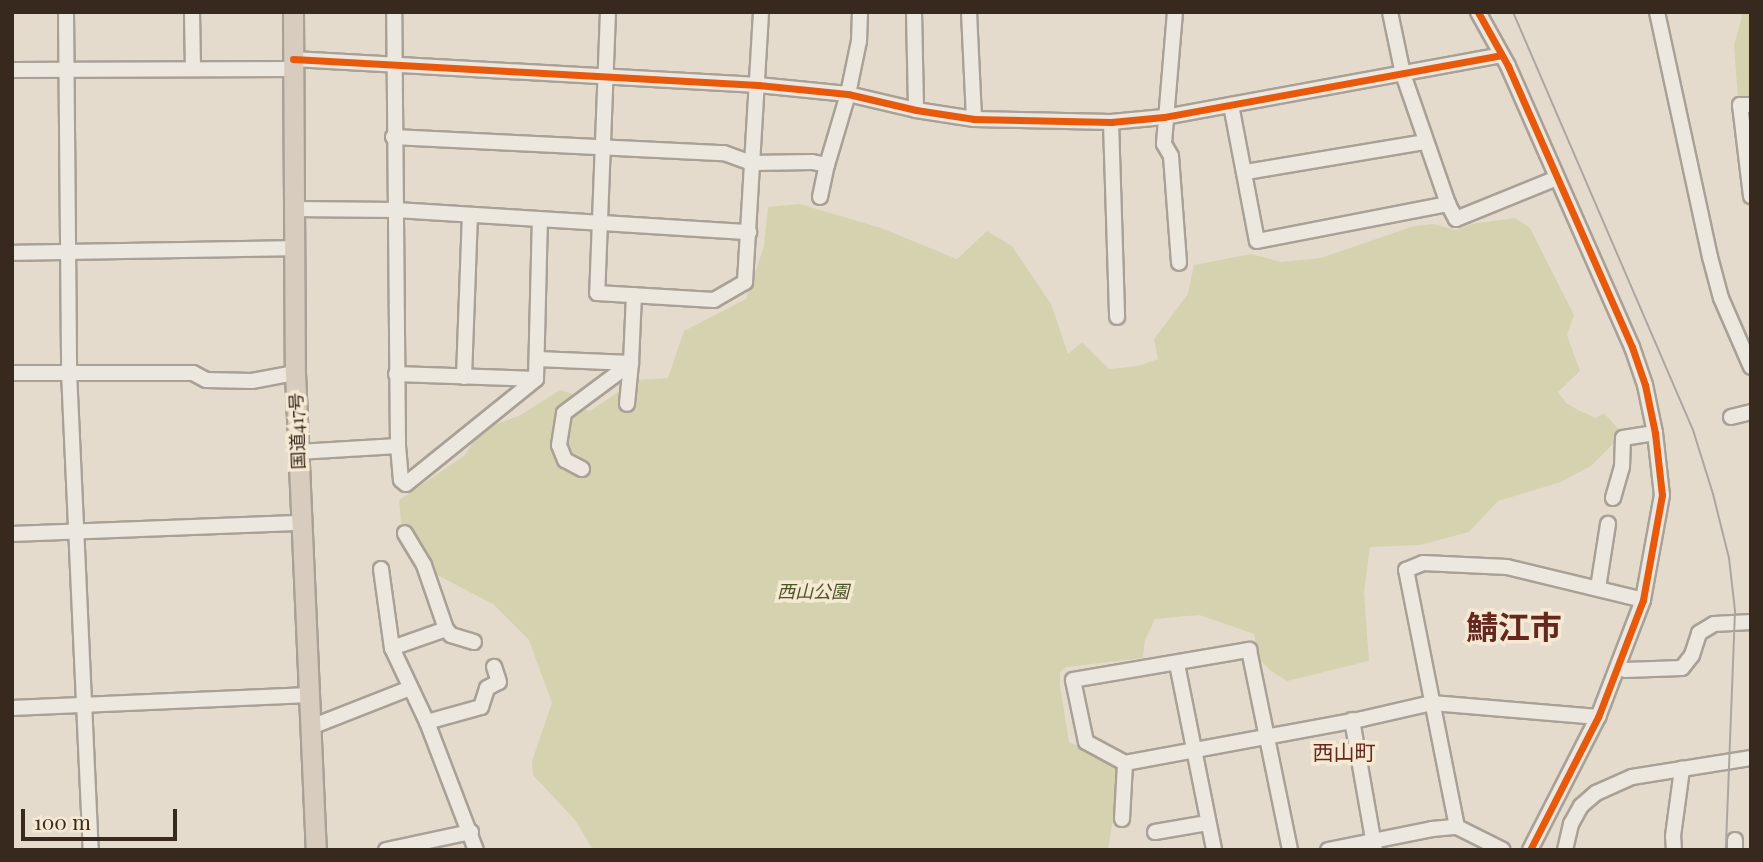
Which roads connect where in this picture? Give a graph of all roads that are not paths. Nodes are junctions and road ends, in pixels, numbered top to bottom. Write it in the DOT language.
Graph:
graph roads {
  1 [pos="66,12"];
  2 [pos="192,12"];
  3 [pos="293,12"];
  4 [pos="394,12"];
  5 [pos="608,12"];
  6 [pos="761,12"];
  7 [pos="860,12"];
  8 [pos="914,12"];
  9 [pos="969,12"];
  10 [pos="1175,12"];
  11 [pos="1390,12"];
  12 [pos="1478,12"];
  13 [pos="1657,12"];
  14 [pos="1502,55"];
  15 [pos="395,62"];
  16 [pos="293,64"];
  17 [pos="68,68"];
  18 [pos="193,69"];
  19 [pos="12,70"];
  20 [pos="1403,74"];
  21 [pos="607,77"];
  22 [pos="758,85"];
  23 [pos="848,94"];
  24 [pos="1231,105"];
  25 [pos="1751,105"];
  26 [pos="916,110"];
  27 [pos="1164,117"];
  28 [pos="974,118"];
  29 [pos="1111,122"];
  30 [pos="393,137"];
  31 [pos="1426,142"];
  32 [pos="602,148"];
  33 [pos="752,163"];
  34 [pos="827,165"];
  35 [pos="1245,172"];
  36 [pos="1557,178"];
  37 [pos="1751,196"];
  38 [pos="820,197"];
  39 [pos="1447,204"];
  40 [pos="293,209"];
  41 [pos="396,211"];
  42 [pos="470,216"];
  43 [pos="540,220"];
  44 [pos="601,223"];
  45 [pos="750,232"];
  46 [pos="295,248"];
  47 [pos="71,252"];
  48 [pos="12,253"];
  49 [pos="1179,263"];
  50 [pos="634,295"];
  51 [pos="1117,317"];
  52 [pos="537,359"];
  53 [pos="631,363"];
  54 [pos="1751,367"];
  55 [pos="69,372"];
  56 [pos="12,373"];
  57 [pos="295,373"];
  58 [pos="396,374"];
  59 [pos="464,377"];
  60 [pos="536,379"];
  61 [pos="627,404"];
  62 [pos="1751,412"];
  63 [pos="1731,417"];
  64 [pos="1655,433"];
  65 [pos="398,446"];
  66 [pos="298,452"];
  67 [pos="582,469"];
  68 [pos="1613,498"];
  69 [pos="302,523"];
  70 [pos="1608,524"];
  71 [pos="77,531"];
  72 [pos="405,533"];
  73 [pos="12,534"];
  74 [pos="381,569"];
  75 [pos="1598,588"];
  76 [pos="1643,600"];
  77 [pos="1751,622"];
  78 [pos="446,629"];
  79 [pos="474,642"];
  80 [pos="392,648"];
  81 [pos="1177,664"];
  82 [pos="494,667"];
  83 [pos="1625,670"];
  84 [pos="410,688"];
  85 [pos="310,695"];
  86 [pos="1432,703"];
  87 [pos="85,705"];
  88 [pos="12,708"];
  89 [pos="1598,717"];
  90 [pos="1352,720"];
  91 [pos="427,722"];
  92 [pos="311,727"];
  93 [pos="1266,736"];
  94 [pos="1193,750"];
  95 [pos="1751,758"];
  96 [pos="1125,763"];
  97 [pos="1682,769"];
  98 [pos="1122,819"];
  99 [pos="1207,823"];
  100 [pos="1457,827"];
  101 [pos="471,832"];
  102 [pos="1155,832"];
  103 [pos="1374,846"];
  104 [pos="91,850"];
  105 [pos="316,850"];
  106 [pos="386,850"];
  107 [pos="476,850"];
  108 [pos="1214,850"];
  109 [pos="1290,850"];
  110 [pos="1328,850"];
  111 [pos="1503,850"];
  112 [pos="1530,850"];
  113 [pos="1565,850"];
  114 [pos="1674,850"];
  1 -- 17 [label="street"];
  2 -- 18 [label="street"];
  3 -- 16 [label="highway, 国道417号"];
  4 -- 15 [label="street"];
  5 -- 21 [label="street"];
  6 -- 22 [label="street"];
  7 -- 23 [label="street"];
  8 -- 26 [label="street"];
  9 -- 28 [label="street"];
  10 -- 27 [label="street"];
  11 -- 20 [label="street"];
  12 -- 14 [label="street"];
  13 -- 54 [label="street"];
  14 -- 20 [label="street"];
  14 -- 36 [label="street"];
  15 -- 16 [label="street"];
  15 -- 21 [label="street"];
  15 -- 30 [label="street"];
  16 -- 18 [label="street"];
  16 -- 40 [label="highway, 国道417号"];
  17 -- 18 [label="street"];
  17 -- 19 [label="street"];
  17 -- 47 [label="street"];
  20 -- 24 [label="street"];
  20 -- 31 [label="street"];
  21 -- 22 [label="street"];
  21 -- 32 [label="street"];
  22 -- 23 [label="street"];
  22 -- 33 [label="street"];
  23 -- 26 [label="street"];
  23 -- 34 [label="street"];
  24 -- 27 [label="street"];
  24 -- 35 [label="street"];
  25 -- 37 [label="street"];
  26 -- 28 [label="street"];
  27 -- 29 [label="street"];
  27 -- 49 [label="street"];
  28 -- 29 [label="street"];
  29 -- 51 [label="street"];
  30 -- 32 [label="street"];
  30 -- 41 [label="street"];
  31 -- 35 [label="street"];
  31 -- 39 [label="street"];
  32 -- 33 [label="street"];
  32 -- 44 [label="street"];
  33 -- 34 [label="street"];
  33 -- 45 [label="street"];
  34 -- 38 [label="street"];
  35 -- 39 [label="street"];
  36 -- 39 [label="street"];
  36 -- 64 [label="street"];
  40 -- 41 [label="street"];
  40 -- 46 [label="highway, 国道417号"];
  41 -- 42 [label="street"];
  41 -- 58 [label="street"];
  42 -- 43 [label="street"];
  42 -- 59 [label="street"];
  43 -- 44 [label="street"];
  43 -- 52 [label="street"];
  44 -- 45 [label="street"];
  44 -- 50 [label="street"];
  45 -- 50 [label="street"];
  46 -- 47 [label="street"];
  46 -- 57 [label="highway, 国道417号"];
  47 -- 48 [label="street"];
  47 -- 55 [label="street"];
  50 -- 53 [label="street"];
  52 -- 53 [label="street"];
  52 -- 60 [label="street"];
  53 -- 61 [label="street"];
  53 -- 67 [label="street"];
  55 -- 56 [label="street"];
  55 -- 57 [label="street"];
  55 -- 71 [label="street"];
  57 -- 66 [label="highway, 国道417号"];
  58 -- 59 [label="street"];
  58 -- 65 [label="street"];
  59 -- 60 [label="street"];
  60 -- 65 [label="street"];
  62 -- 63 [label="street"];
  64 -- 68 [label="street"];
  64 -- 76 [label="street"];
  65 -- 66 [label="street"];
  66 -- 69 [label="highway, 国道417号"];
  69 -- 71 [label="street"];
  69 -- 85 [label="highway, 国道417号"];
  70 -- 75 [label="street"];
  71 -- 73 [label="street"];
  71 -- 87 [label="street"];
  72 -- 78 [label="street"];
  74 -- 80 [label="street"];
  75 -- 76 [label="street"];
  75 -- 86 [label="street"];
  76 -- 89 [label="street"];
  77 -- 83 [label="street"];
  78 -- 79 [label="street"];
  78 -- 80 [label="street"];
  80 -- 84 [label="street"];
  81 -- 93 [label="street"];
  81 -- 94 [label="street"];
  81 -- 96 [label="street"];
  82 -- 91 [label="street"];
  84 -- 91 [label="street"];
  84 -- 92 [label="street"];
  85 -- 87 [label="street"];
  85 -- 92 [label="highway, 国道417号"];
  86 -- 89 [label="street"];
  86 -- 90 [label="street"];
  86 -- 100 [label="street"];
  87 -- 88 [label="street"];
  87 -- 104 [label="street"];
  89 -- 112 [label="street"];
  90 -- 93 [label="street"];
  90 -- 103 [label="street"];
  91 -- 101 [label="street"];
  92 -- 105 [label="highway, 国道417号"];
  93 -- 94 [label="street"];
  93 -- 109 [label="street"];
  94 -- 96 [label="street"];
  94 -- 99 [label="street"];
  95 -- 97 [label="street"];
  96 -- 98 [label="street"];
  97 -- 113 [label="street"];
  97 -- 114 [label="street"];
  99 -- 102 [label="street"];
  99 -- 108 [label="street"];
  100 -- 103 [label="street"];
  100 -- 111 [label="street"];
  101 -- 106 [label="street"];
  101 -- 107 [label="street"];
  103 -- 110 [label="street"];
}
